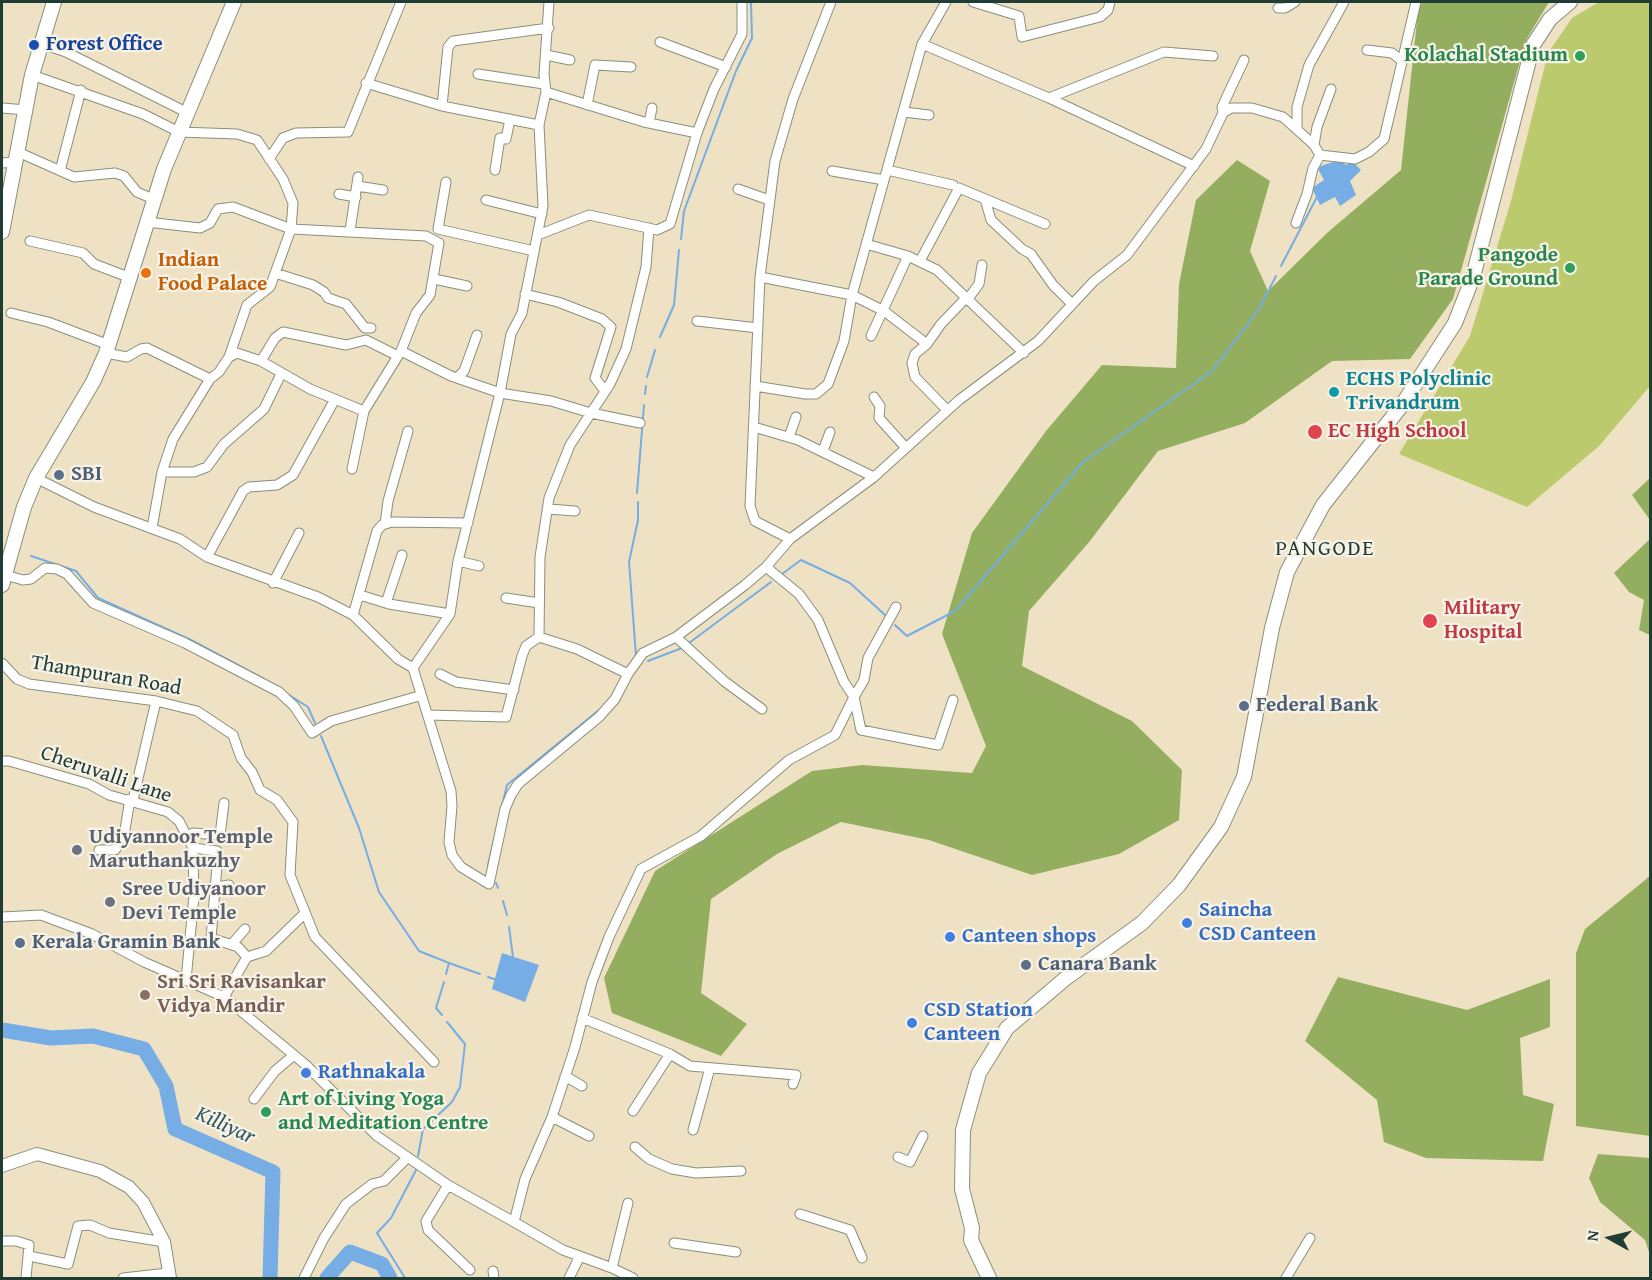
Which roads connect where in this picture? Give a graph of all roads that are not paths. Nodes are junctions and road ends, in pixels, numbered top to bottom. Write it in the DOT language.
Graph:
graph roads {
  1 [pos="54,2"];
  2 [pos="234,2"];
  3 [pos="401,2"];
  4 [pos="549,2"];
  5 [pos="742,2"];
  6 [pos="831,2"];
  7 [pos="946,2"];
  8 [pos="973,2"];
  9 [pos="1110,2"];
  10 [pos="1294,2"];
  11 [pos="1344,2"];
  12 [pos="1416,2"];
  13 [pos="1570,2"];
  14 [pos="1278,8"];
  15 [pos="549,28"];
  16 [pos="660,42"];
  17 [pos="42,44"];
  18 [pos="922,44"];
  19 [pos="1366,50"];
  20 [pos="546,56"];
  21 [pos="1213,56"];
  22 [pos="570,60"];
  23 [pos="1244,60"];
  24 [pos="1401,60"];
  25 [pos="631,67"];
  26 [pos="726,67"];
  27 [pos="478,74"];
  28 [pos="32,75"];
  29 [pos="366,83"];
  30 [pos="545,88"];
  31 [pos="1331,89"];
  32 [pos="81,90"];
  33 [pos="1048,98"];
  34 [pos="587,105"];
  35 [pos="442,106"];
  36 [pos="2,108"];
  37 [pos="652,108"];
  38 [pos="27,110"];
  39 [pos="904,112"];
  40 [pos="188,113"];
  41 [pos="1223,113"];
  42 [pos="929,115"];
  43 [pos="510,119"];
  44 [pos="649,123"];
  45 [pos="539,125"];
  46 [pos="1297,128"];
  47 [pos="179,132"];
  48 [pos="697,133"];
  49 [pos="1314,145"];
  50 [pos="1320,155"];
  51 [pos="12,159"];
  52 [pos="269,159"];
  53 [pos="1194,166"];
  54 [pos="495,170"];
  55 [pos="887,170"];
  56 [pos="60,171"];
  57 [pos="832,171"];
  58 [pos="884,180"];
  59 [pos="446,182"];
  60 [pos="953,184"];
  61 [pos="738,189"];
  62 [pos="383,190"];
  63 [pos="339,195"];
  64 [pos="356,197"];
  65 [pos="985,199"];
  66 [pos="153,200"];
  67 [pos="486,200"];
  68 [pos="769,200"];
  69 [pos="542,214"];
  70 [pos="147,222"];
  71 [pos="1296,223"];
  72 [pos="1045,224"];
  73 [pos="649,228"];
  74 [pos="291,229"];
  75 [pos="350,231"];
  76 [pos="2,232"];
  77 [pos="538,235"];
  78 [pos="30,241"];
  79 [pos="866,244"];
  80 [pos="534,251"];
  81 [pos="908,256"];
  82 [pos="920,261"];
  83 [pos="982,265"];
  84 [pos="276,273"];
  85 [pos="760,277"];
  86 [pos="131,278"];
  87 [pos="434,279"];
  88 [pos="467,286"];
  89 [pos="525,294"];
  90 [pos="852,295"];
  91 [pos="966,299"];
  92 [pos="1072,304"];
  93 [pos="884,311"];
  94 [pos="11,313"];
  95 [pos="697,321"];
  96 [pos="371,328"];
  97 [pos="758,328"];
  98 [pos="477,335"];
  99 [pos="871,336"];
  100 [pos="927,345"];
  101 [pos="108,349"];
  102 [pos="1024,353"];
  103 [pos="400,354"];
  104 [pos="230,357"];
  105 [pos="261,361"];
  106 [pos="281,374"];
  107 [pos="457,378"];
  108 [pos="210,379"];
  109 [pos="755,386"];
  110 [pos="605,391"];
  111 [pos="500,393"];
  112 [pos="874,397"];
  113 [pos="334,400"];
  114 [pos="948,410"];
  115 [pos="364,411"];
  116 [pos="591,413"];
  117 [pos="796,417"];
  118 [pos="640,423"];
  119 [pos="754,427"];
  120 [pos="408,430"];
  121 [pos="830,432"];
  122 [pos="789,437"];
  123 [pos="906,448"];
  124 [pos="823,451"];
  125 [pos="352,469"];
  126 [pos="162,472"];
  127 [pos="874,477"];
  128 [pos="36,478"];
  129 [pos="548,509"];
  130 [pos="575,511"];
  131 [pos="468,523"];
  132 [pos="385,524"];
  133 [pos="152,528"];
  134 [pos="299,533"];
  135 [pos="790,539"];
  136 [pos="402,555"];
  137 [pos="207,557"];
  138 [pos="5,558"];
  139 [pos="458,561"];
  140 [pos="479,566"];
  141 [pos="766,567"];
  142 [pos="3,580"];
  143 [pos="273,583"];
  144 [pos="360,595"];
  145 [pos="506,598"];
  146 [pos="386,603"];
  147 [pos="539,603"];
  148 [pos="896,607"];
  149 [pos="450,614"];
  150 [pos="353,615"];
  151 [pos="539,637"];
  152 [pos="676,637"];
  153 [pos="2,663"];
  154 [pos="413,668"];
  155 [pos="440,674"];
  156 [pos="628,674"];
  157 [pos="514,690"];
  158 [pos="419,696"];
  159 [pos="854,697"];
  160 [pos="953,700"];
  161 [pos="156,701"];
  162 [pos="762,709"];
  163 [pos="428,715"];
  164 [pos="2,761"];
  165 [pos="131,800"];
  166 [pos="224,803"];
  167 [pos="186,838"];
  168 [pos="194,848"];
  169 [pos="99,850"];
  170 [pos="229,885"];
  171 [pos="215,886"];
  172 [pos="194,891"];
  173 [pos="304,914"];
  174 [pos="2,917"];
  175 [pos="245,929"];
  176 [pos="232,944"];
  177 [pos="247,957"];
  178 [pos="186,980"];
  179 [pos="224,997"];
  180 [pos="582,1018"];
  181 [pos="670,1054"];
  182 [pos="294,1055"];
  183 [pos="434,1062"];
  184 [pos="710,1068"];
  185 [pos="566,1076"];
  186 [pos="793,1084"];
  187 [pos="582,1086"];
  188 [pos="254,1099"];
  189 [pos="633,1111"];
  190 [pos="552,1117"];
  191 [pos="693,1130"];
  192 [pos="589,1136"];
  193 [pos="923,1136"];
  194 [pos="635,1147"];
  195 [pos="408,1157"];
  196 [pos="898,1157"];
  197 [pos="2,1166"];
  198 [pos="741,1171"];
  199 [pos="448,1185"];
  200 [pos="628,1203"];
  201 [pos="800,1214"];
  202 [pos="514,1222"];
  203 [pos="1310,1238"];
  204 [pos="2,1241"];
  205 [pos="164,1242"];
  206 [pos="674,1243"];
  207 [pos="736,1252"];
  208 [pos="29,1256"];
  209 [pos="580,1256"];
  210 [pos="862,1258"];
  211 [pos="612,1268"];
  212 [pos="471,1270"];
  213 [pos="169,1276"];
  214 [pos="1288,1276"];
  215 [pos="26,1278"];
  216 [pos="123,1278"];
  217 [pos="304,1278"];
  218 [pos="570,1278"];
  219 [pos="632,1278"];
  220 [pos="989,1278"];
  221 [pos="1298,1278"];
  1 -- 17 [label="main road"];
  2 -- 40 [label="main road"];
  3 -- 29 [label="street"];
  4 -- 15 [label="street"];
  5 -- 26 [label="street"];
  6 -- 68 [label="street"];
  7 -- 18 [label="street"];
  8 -- 9 [label="street"];
  10 -- 14 [label="street"];
  11 -- 46 [label="street"];
  12 -- 24 [label="street"];
  13 -- 220 [label="main road"];
  15 -- 20 [label="street"];
  15 -- 35 [label="street"];
  16 -- 26 [label="street"];
  17 -- 28 [label="main road"];
  17 -- 40 [label="street"];
  18 -- 33 [label="street"];
  18 -- 39 [label="street"];
  19 -- 24 [label="street"];
  20 -- 22 [label="street"];
  20 -- 30 [label="street"];
  21 -- 33 [label="street"];
  23 -- 41 [label="street"];
  24 -- 50 [label="street"];
  25 -- 34 [label="street"];
  26 -- 48 [label="street"];
  27 -- 30 [label="street"];
  28 -- 32 [label="street"];
  28 -- 38 [label="main road"];
  29 -- 35 [label="street"];
  29 -- 52 [label="street"];
  30 -- 34 [label="street"];
  30 -- 45 [label="street"];
  31 -- 49 [label="street"];
  32 -- 47 [label="street"];
  32 -- 56 [label="street"];
  33 -- 53 [label="street"];
  34 -- 44 [label="street"];
  35 -- 43 [label="street"];
  36 -- 38 [label="street"];
  37 -- 44 [label="street"];
  38 -- 51 [label="main road"];
  39 -- 42 [label="street"];
  39 -- 55 [label="street"];
  40 -- 47 [label="main road"];
  41 -- 46 [label="street"];
  41 -- 53 [label="street"];
  43 -- 45 [label="street"];
  43 -- 54 [label="street"];
  44 -- 48 [label="street"];
  45 -- 69 [label="street"];
  46 -- 49 [label="street"];
  47 -- 52 [label="street"];
  47 -- 66 [label="main road"];
  48 -- 73 [label="street"];
  49 -- 50 [label="street"];
  50 -- 71 [label="street"];
  51 -- 56 [label="street"];
  51 -- 76 [label="main road"];
  52 -- 74 [label="street"];
  53 -- 92 [label="street"];
  55 -- 58 [label="street"];
  55 -- 60 [label="street"];
  56 -- 66 [label="street"];
  57 -- 58 [label="street"];
  58 -- 79 [label="street"];
  59 -- 80 [label="street"];
  61 -- 68 [label="street"];
  62 -- 64 [label="street"];
  63 -- 64 [label="street"];
  64 -- 75 [label="street"];
  65 -- 72 [label="street"];
  65 -- 82 [label="street"];
  65 -- 92 [label="street"];
  66 -- 70 [label="main road"];
  67 -- 69 [label="street"];
  68 -- 85 [label="street"];
  69 -- 77 [label="street"];
  70 -- 74 [label="street"];
  70 -- 86 [label="main road"];
  73 -- 77 [label="street"];
  73 -- 110 [label="street"];
  74 -- 75 [label="street"];
  74 -- 84 [label="street"];
  75 -- 87 [label="street"];
  77 -- 80 [label="street"];
  78 -- 86 [label="street"];
  79 -- 81 [label="street"];
  79 -- 90 [label="street"];
  80 -- 89 [label="street"];
  81 -- 82 [label="street"];
  81 -- 93 [label="street"];
  82 -- 91 [label="street"];
  83 -- 91 [label="street"];
  84 -- 96 [label="street"];
  84 -- 104 [label="street"];
  85 -- 90 [label="street"];
  85 -- 97 [label="street"];
  86 -- 101 [label="main road"];
  87 -- 88 [label="street"];
  87 -- 103 [label="street"];
  89 -- 110 [label="street"];
  89 -- 111 [label="street"];
  90 -- 93 [label="street"];
  90 -- 109 [label="street"];
  91 -- 100 [label="street"];
  91 -- 102 [label="street"];
  92 -- 102 [label="street"];
  93 -- 99 [label="street"];
  93 -- 100 [label="street"];
  94 -- 101 [label="street"];
  95 -- 97 [label="street"];
  97 -- 109 [label="street"];
  98 -- 107 [label="street"];
  100 -- 114 [label="street"];
  101 -- 108 [label="street"];
  101 -- 128 [label="main road"];
  102 -- 114 [label="street"];
  103 -- 105 [label="street"];
  103 -- 107 [label="street"];
  103 -- 115 [label="street"];
  104 -- 105 [label="street"];
  104 -- 108 [label="street"];
  105 -- 106 [label="street"];
  106 -- 113 [label="street"];
  106 -- 126 [label="street"];
  107 -- 111 [label="street"];
  108 -- 126 [label="street"];
  109 -- 119 [label="street"];
  110 -- 116 [label="street"];
  111 -- 116 [label="street"];
  111 -- 131 [label="street"];
  112 -- 123 [label="street"];
  113 -- 115 [label="street"];
  113 -- 137 [label="street"];
  114 -- 123 [label="street"];
  115 -- 125 [label="street"];
  116 -- 118 [label="street"];
  116 -- 129 [label="street"];
  117 -- 122 [label="street"];
  119 -- 122 [label="street"];
  119 -- 135 [label="street"];
  120 -- 132 [label="street"];
  121 -- 124 [label="street"];
  122 -- 124 [label="street"];
  123 -- 127 [label="street"];
  124 -- 127 [label="street"];
  126 -- 133 [label="street"];
  127 -- 135 [label="street"];
  128 -- 133 [label="street"];
  128 -- 138 [label="main road"];
  129 -- 130 [label="street"];
  129 -- 147 [label="street"];
  131 -- 132 [label="street"];
  131 -- 139 [label="street"];
  132 -- 144 [label="street"];
  133 -- 137 [label="street"];
  134 -- 143 [label="street"];
  135 -- 141 [label="street"];
  136 -- 146 [label="street"];
  137 -- 143 [label="street"];
  138 -- 142 [label="main road"];
  139 -- 140 [label="street"];
  139 -- 149 [label="street"];
  141 -- 152 [label="street"];
  141 -- 159 [label="street"];
  142 -- 158 [label="street"];
  143 -- 150 [label="street"];
  144 -- 146 [label="street"];
  144 -- 150 [label="street"];
  145 -- 147 [label="street"];
  146 -- 149 [label="street"];
  147 -- 151 [label="street"];
  148 -- 159 [label="street"];
  149 -- 154 [label="street"];
  150 -- 154 [label="street"];
  151 -- 156 [label="street"];
  151 -- 157 [label="street"];
  152 -- 156 [label="street"];
  152 -- 162 [label="street"];
  153 -- 161 [label="street, Thampuran Road"];
  154 -- 158 [label="street"];
  155 -- 157 [label="street"];
  156 -- 163 [label="street"];
  157 -- 163 [label="street"];
  158 -- 163 [label="street"];
  159 -- 160 [label="street"];
  159 -- 180 [label="street"];
  161 -- 165 [label="street"];
  161 -- 173 [label="street, Thampuran Road"];
  164 -- 165 [label="street, Cheruvalli Lane"];
  165 -- 167 [label="street, Cheruvalli Lane"];
  165 -- 169 [label="street"];
  166 -- 167 [label="street"];
  167 -- 168 [label="street, Cheruvalli Lane"];
  168 -- 171 [label="street"];
  168 -- 172 [label="street"];
  170 -- 171 [label="street"];
  171 -- 172 [label="street"];
  171 -- 176 [label="street"];
  172 -- 178 [label="street"];
  173 -- 177 [label="street"];
  173 -- 183 [label="street, Thampuran Road"];
  174 -- 178 [label="street"];
  175 -- 176 [label="street"];
  176 -- 177 [label="street"];
  177 -- 179 [label="street"];
  178 -- 179 [label="street"];
  179 -- 182 [label="street"];
  180 -- 181 [label="street"];
  180 -- 185 [label="street"];
  181 -- 184 [label="street"];
  181 -- 189 [label="street"];
  182 -- 188 [label="street"];
  182 -- 195 [label="street"];
  184 -- 186 [label="street"];
  184 -- 191 [label="street"];
  185 -- 187 [label="street"];
  185 -- 190 [label="street"];
  190 -- 192 [label="street"];
  190 -- 202 [label="street"];
  193 -- 196 [label="street"];
  194 -- 198 [label="street"];
  195 -- 199 [label="street"];
  195 -- 217 [label="street"];
  197 -- 205 [label="street"];
  199 -- 202 [label="street"];
  199 -- 212 [label="street"];
  200 -- 211 [label="street"];
  201 -- 210 [label="street"];
  202 -- 209 [label="street"];
  203 -- 214 [label="street"];
  204 -- 208 [label="street"];
  205 -- 208 [label="street"];
  205 -- 213 [label="street"];
  206 -- 207 [label="street"];
  208 -- 215 [label="street"];
  209 -- 211 [label="street"];
  209 -- 218 [label="street"];
  211 -- 219 [label="street"];
  213 -- 216 [label="street"];
  214 -- 221 [label="street"];
}
